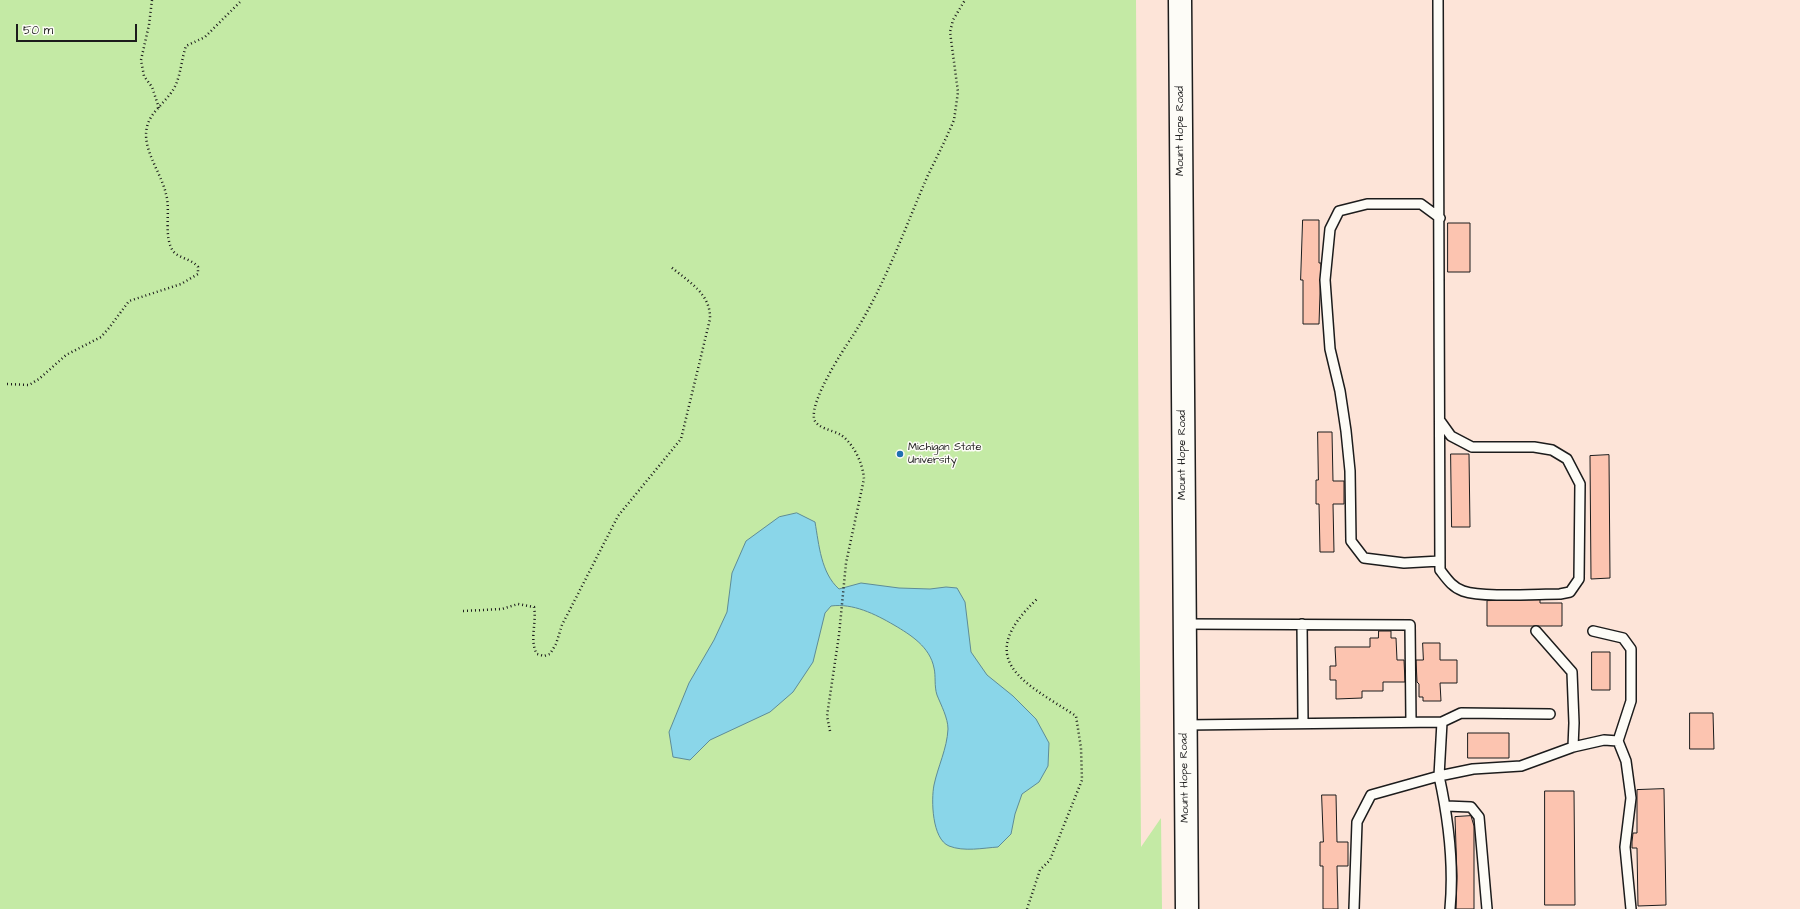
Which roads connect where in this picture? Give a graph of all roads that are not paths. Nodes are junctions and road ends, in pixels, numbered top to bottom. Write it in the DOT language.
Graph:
graph roads {
  1 [pos="1180,0"];
  2 [pos="1438,0"];
  3 [pos="1440,218"];
  4 [pos="1441,422"];
  5 [pos="1440,562"];
  6 [pos="1184,624"];
  7 [pos="1302,624"];
  8 [pos="1536,631"];
  9 [pos="1593,632"];
  10 [pos="1550,714"];
  11 [pos="1303,722"];
  12 [pos="1411,722"];
  13 [pos="1442,722"];
  14 [pos="1185,725"];
  15 [pos="1618,741"];
  16 [pos="1573,747"];
  17 [pos="1439,776"];
  18 [pos="1446,806"];
  19 [pos="1187,909"];
  20 [pos="1354,909"];
  21 [pos="1450,909"];
  22 [pos="1487,909"];
  23 [pos="1631,909"];
  1 -- 6 [label="street, Mount Hope Road"];
  2 -- 3 [label="lane"];
  3 -- 4 [label="lane"];
  3 -- 5 [label="lane"];
  4 -- 5 [label="lane"];
  4 -- 5 [label="lane"];
  6 -- 7 [label="lane"];
  6 -- 14 [label="street, Mount Hope Road"];
  7 -- 11 [label="lane"];
  7 -- 12 [label="lane"];
  8 -- 16 [label="lane"];
  9 -- 15 [label="lane"];
  10 -- 13 [label="lane"];
  11 -- 12 [label="lane"];
  11 -- 14 [label="lane"];
  12 -- 13 [label="lane"];
  13 -- 17 [label="lane"];
  14 -- 19 [label="street, Mount Hope Road"];
  15 -- 16 [label="lane"];
  15 -- 23 [label="lane"];
  16 -- 17 [label="lane"];
  17 -- 18 [label="lane"];
  17 -- 20 [label="lane"];
  18 -- 21 [label="lane"];
  18 -- 22 [label="lane"];
}
